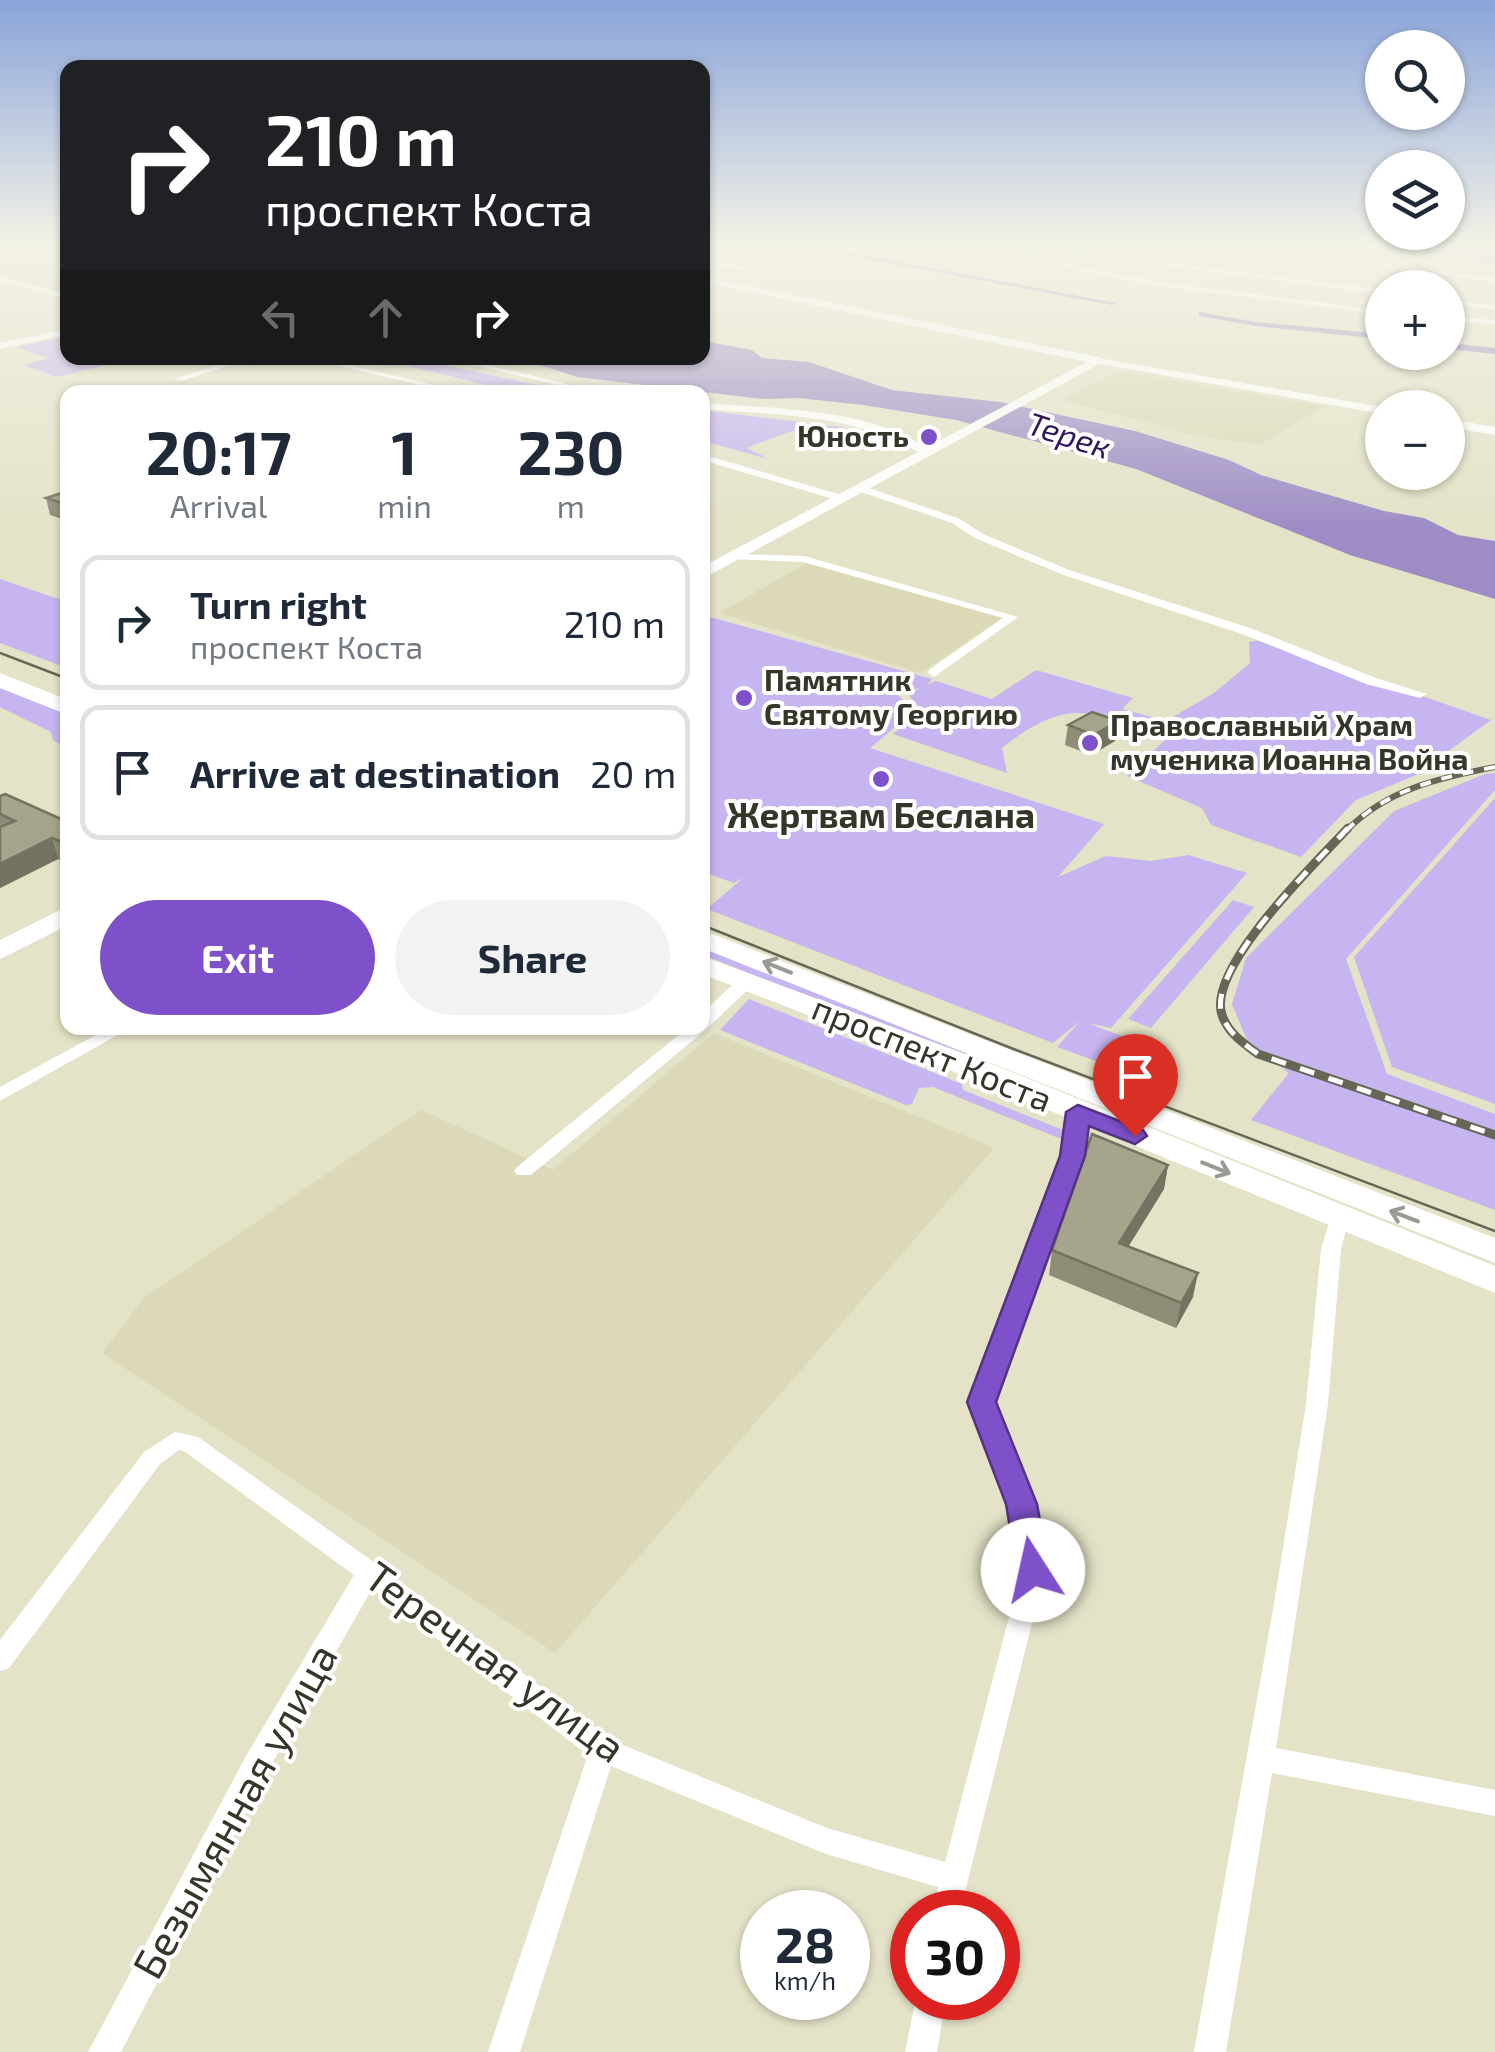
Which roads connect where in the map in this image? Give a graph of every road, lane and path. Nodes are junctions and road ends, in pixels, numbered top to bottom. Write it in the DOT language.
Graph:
graph roads {
  1 [pos="28,340"];
  2 [pos="992,340"];
  3 [pos="0,346"];
  4 [pos="1100,362"];
  5 [pos="225,365"];
  6 [pos="341,365"];
  7 [pos="479,365"];
  8 [pos="178,379"];
  9 [pos="429,385"];
  10 [pos="566,385"];
  11 [pos="710,407"];
  12 [pos="1365,408"];
  13 [pos="1465,426"];
  14 [pos="1495,431"];
  15 [pos="929,454"];
  16 [pos="710,459"];
  17 [pos="862,489"];
  18 [pos="844,499"];
  19 [pos="734,557"];
  20 [pos="710,570"];
  21 [pos="0,661"];
  22 [pos="934,673"];
  23 [pos="0,680"];
  24 [pos="60,685"];
  25 [pos="1420,694"];
  26 [pos="60,705"];
  27 [pos="60,901"];
  28 [pos="60,918"];
  29 [pos="0,932"];
  30 [pos="710,941"];
  31 [pos="0,950"];
  32 [pos="710,967"];
  33 [pos="746,982"];
  34 [pos="710,1016"];
  35 [pos="108,1035"];
  36 [pos="689,1035"];
  37 [pos="1048,1087"];
  38 [pos="0,1095"];
  39 [pos="1078,1112"];
  40 [pos="524,1172"];
  41 [pos="1340,1218"];
  42 [pos="1495,1251"];
  43 [pos="1495,1280"];
  44 [pos="369,1572"];
  45 [pos="0,1660"];
  46 [pos="603,1750"];
  47 [pos="1261,1758"];
  48 [pos="1495,1802"];
  49 [pos="953,1878"];
  50 [pos="951,1890"];
  51 [pos="927,2020"];
  52 [pos="104,2052"];
  53 [pos="504,2052"];
  54 [pos="920,2052"];
  55 [pos="1210,2052"];
  1 -- 3 [label="street"];
  2 -- 4 [label="main road"];
  4 -- 12 [label="street"];
  4 -- 15 [label="main road"];
  5 -- 8 [label="street"];
  6 -- 9 [label="street"];
  7 -- 10 [label="street"];
  11 -- 15 [label="street"];
  13 -- 14 [label="street"];
  15 -- 17 [label="main road"];
  16 -- 18 [label="street"];
  17 -- 18 [label="main road"];
  17 -- 25 [label="street"];
  18 -- 19 [label="main road"];
  19 -- 20 [label="main road"];
  19 -- 22 [label="street"];
  21 -- 24 [label="main road"];
  23 -- 26 [label="main road"];
  27 -- 29 [label="main road"];
  28 -- 31 [label="main road"];
  37 -- 30 [label="main road, проспект Коста, one-way"];
  32 -- 33 [label="main road, проспект Коста"];
  33 -- 34 [label="street"];
  33 -- 37 [label="main road, проспект Коста"];
  35 -- 38 [label="street"];
  36 -- 40 [label="street"];
  37 -- 39 [label="main road, проспект Коста"];
  42 -- 37 [label="main road, проспект Коста, one-way"];
  39 -- 41 [label="main road, проспект Коста, one-way"];
  39 -- 49 [label="street"];
  41 -- 43 [label="main road, проспект Коста"];
  41 -- 47 [label="street"];
  44 -- 45 [label="street, Теречная улица"];
  44 -- 46 [label="street, Теречная улица"];
  44 -- 52 [label="street, Безымянная улица"];
  46 -- 49 [label="street, Теречная улица"];
  46 -- 53 [label="street"];
  47 -- 48 [label="street"];
  47 -- 55 [label="street"];
  49 -- 50 [label="street"];
  51 -- 54 [label="street"];
}
